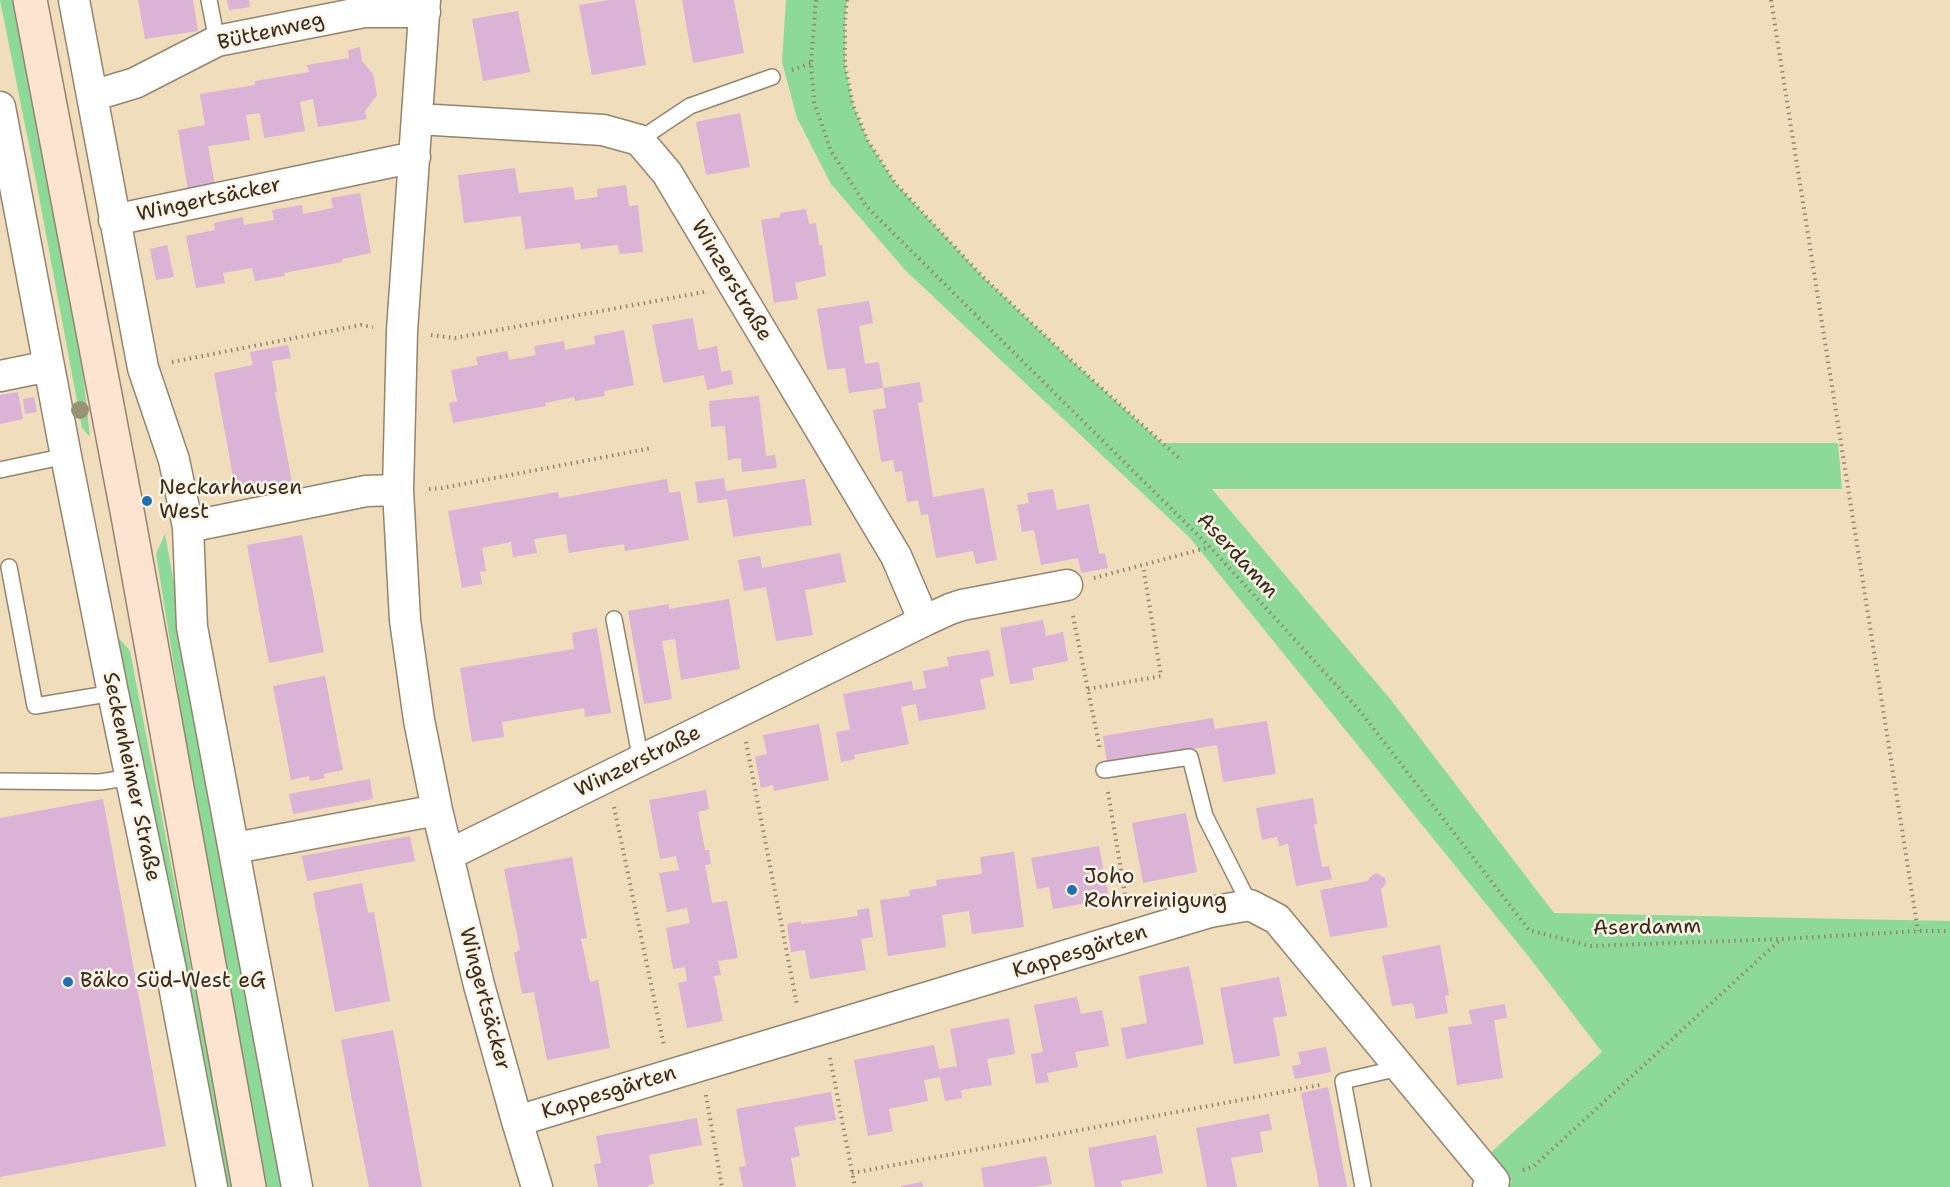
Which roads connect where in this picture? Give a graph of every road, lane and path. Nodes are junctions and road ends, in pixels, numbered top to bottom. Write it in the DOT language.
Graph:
graph roads {
  1 [pos="30,0"];
  2 [pos="74,0"];
  3 [pos="209,0"];
  4 [pos="816,0"];
  5 [pos="847,0"];
  6 [pos="1772,0"];
  7 [pos="425,6"];
  8 [pos="217,41"];
  9 [pos="772,77"];
  10 [pos="92,96"];
  11 [pos="0,107"];
  12 [pos="418,119"];
  13 [pos="639,140"];
  14 [pos="415,157"];
  15 [pos="114,220"];
  16 [pos="735,286"];
  17 [pos="402,331"];
  18 [pos="49,366"];
  19 [pos="143,368"];
  20 [pos="0,376"];
  21 [pos="652,448"];
  22 [pos="66,456"];
  23 [pos="1179,458"];
  24 [pos="0,470"];
  25 [pos="398,490"];
  26 [pos="188,527"];
  27 [pos="1210,547"];
  28 [pos="1143,566"];
  29 [pos="9,567"];
  30 [pos="1067,585"];
  31 [pos="614,619"];
  32 [pos="924,621"];
  33 [pos="1088,689"];
  34 [pos="113,693"];
  35 [pos="740,712"];
  36 [pos="641,761"];
  37 [pos="1104,770"];
  38 [pos="132,777"];
  39 [pos="608,777"];
  40 [pos="0,780"];
  41 [pos="437,810"];
  42 [pos="235,848"];
  43 [pos="448,855"];
  44 [pos="1250,905"];
  45 [pos="1918,931"];
  46 [pos="1950,932"];
  47 [pos="1782,939"];
  48 [pos="814,1032"];
  49 [pos="701,1065"];
  50 [pos="1399,1068"];
  51 [pos="670,1074"];
  52 [pos="1344,1081"];
  53 [pos="517,1121"];
  54 [pos="852,1173"];
  55 [pos="1491,1184"];
  56 [pos="212,1187"];
  57 [pos="249,1187"];
  58 [pos="297,1187"];
  59 [pos="537,1187"];
  60 [pos="722,1187"];
  61 [pos="855,1187"];
  62 [pos="1363,1187"];
  1 -- 57 [label="street"];
  2 -- 10 [label="street"];
  3 -- 8 [label="lane"];
  4 -- 27 [label="path, Aserdamm"];
  5 -- 23 [label="path"];
  6 -- 45 [label="path"];
  7 -- 8 [label="street, Büttenweg"];
  7 -- 12 [label="street, Wingertsäcker"];
  8 -- 10 [label="street, Büttenweg"];
  9 -- 13 [label="lane"];
  10 -- 15 [label="street"];
  11 -- 18 [label="street, Seckenheimer Straße"];
  12 -- 13 [label="street"];
  12 -- 14 [label="street, Wingertsäcker"];
  13 -- 16 [label="street, Winzerstraße"];
  14 -- 15 [label="street, Wingertsäcker"];
  14 -- 17 [label="street, Wingertsäcker"];
  15 -- 19 [label="street, Wingertsäcker"];
  16 -- 17 [label="path"];
  16 -- 32 [label="street, Winzerstraße"];
  17 -- 19 [label="path"];
  17 -- 25 [label="street, Wingertsäcker"];
  18 -- 20 [label="street"];
  18 -- 22 [label="street, Seckenheimer Straße"];
  19 -- 26 [label="street, Wingertsäcker"];
  21 -- 25 [label="path"];
  22 -- 24 [label="lane"];
  22 -- 34 [label="street, Seckenheimer Straße"];
  25 -- 26 [label="street"];
  25 -- 41 [label="street, Wingertsäcker"];
  26 -- 42 [label="street, Wingertsäcker"];
  27 -- 28 [label="path"];
  27 -- 47 [label="path, Aserdamm"];
  28 -- 30 [label="path"];
  28 -- 33 [label="path"];
  29 -- 34 [label="lane"];
  30 -- 32 [label="street, Winzerstraße"];
  31 -- 36 [label="lane"];
  32 -- 35 [label="street, Winzerstraße"];
  34 -- 38 [label="street, Seckenheimer Straße"];
  35 -- 36 [label="street, Winzerstraße"];
  35 -- 48 [label="path"];
  36 -- 39 [label="street, Winzerstraße"];
  37 -- 44 [label="lane"];
  38 -- 40 [label="lane"];
  38 -- 56 [label="street, Seckenheimer Straße"];
  39 -- 43 [label="street, Winzerstraße"];
  39 -- 51 [label="path"];
  41 -- 42 [label="street"];
  41 -- 43 [label="street, Wingertsäcker"];
  42 -- 58 [label="street, Wingertsäcker"];
  43 -- 53 [label="street, Wingertsäcker"];
  44 -- 48 [label="street, Kappesgärten"];
  44 -- 50 [label="street"];
  45 -- 46 [label="path, Aserdamm"];
  45 -- 47 [label="path, Aserdamm"];
  47 -- 55 [label="path"];
  48 -- 49 [label="street, Kappesgärten"];
  48 -- 54 [label="path"];
  49 -- 51 [label="street, Kappesgärten"];
  49 -- 60 [label="path, Kappesgärten"];
  50 -- 52 [label="lane"];
  50 -- 55 [label="street"];
  51 -- 53 [label="street, Kappesgärten"];
  52 -- 54 [label="path"];
  52 -- 62 [label="lane"];
  53 -- 59 [label="street, Wingertsäcker"];
  54 -- 61 [label="path"];
}
